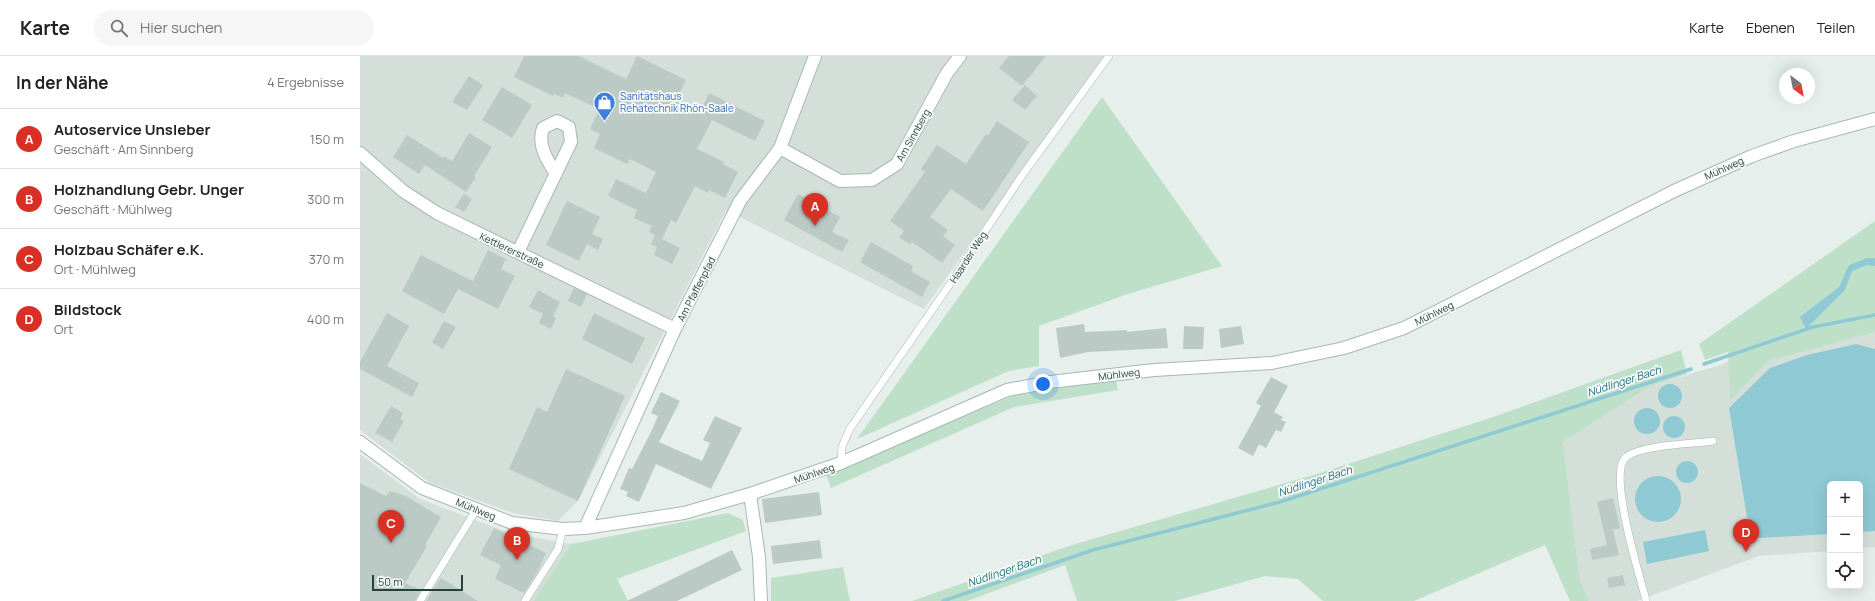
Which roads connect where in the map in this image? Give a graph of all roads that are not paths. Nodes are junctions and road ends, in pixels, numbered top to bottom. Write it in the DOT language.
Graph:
graph roads {
  1 [pos="815,56"];
  2 [pos="960,56"];
  3 [pos="1109,56"];
  4 [pos="1875,119"];
  5 [pos="780,148"];
  6 [pos="360,153"];
  7 [pos="556,174"];
  8 [pos="518,252"];
  9 [pos="675,329"];
  10 [pos="1713,441"];
  11 [pos="360,442"];
  12 [pos="841,463"];
  13 [pos="750,494"];
  14 [pos="476,510"];
  15 [pos="585,528"];
  16 [pos="563,529"];
  17 [pos="1646,600"];
  18 [pos="420,601"];
  19 [pos="525,601"];
  20 [pos="761,601"];
  1 -- 5 [label="street, Am Pfaffenpfad"];
  2 -- 5 [label="street, Am Sinnberg"];
  3 -- 12 [label="lane, Haarder Weg"];
  4 -- 12 [label="street, Mühlweg"];
  5 -- 9 [label="street, Am Pfaffenpfad"];
  6 -- 8 [label="street, Kettlererstraße"];
  7 -- 8 [label="street"];
  8 -- 9 [label="street, Kettlererstraße"];
  9 -- 15 [label="street, Am Pfaffenpfad"];
  10 -- 17 [label="lane"];
  11 -- 14 [label="street, Mühlweg"];
  12 -- 13 [label="street, Mühlweg"];
  13 -- 15 [label="street, Mühlweg"];
  13 -- 20 [label="street"];
  14 -- 16 [label="street, Mühlweg"];
  14 -- 18 [label="lane"];
  15 -- 16 [label="street, Mühlweg"];
  16 -- 19 [label="lane"];
}
